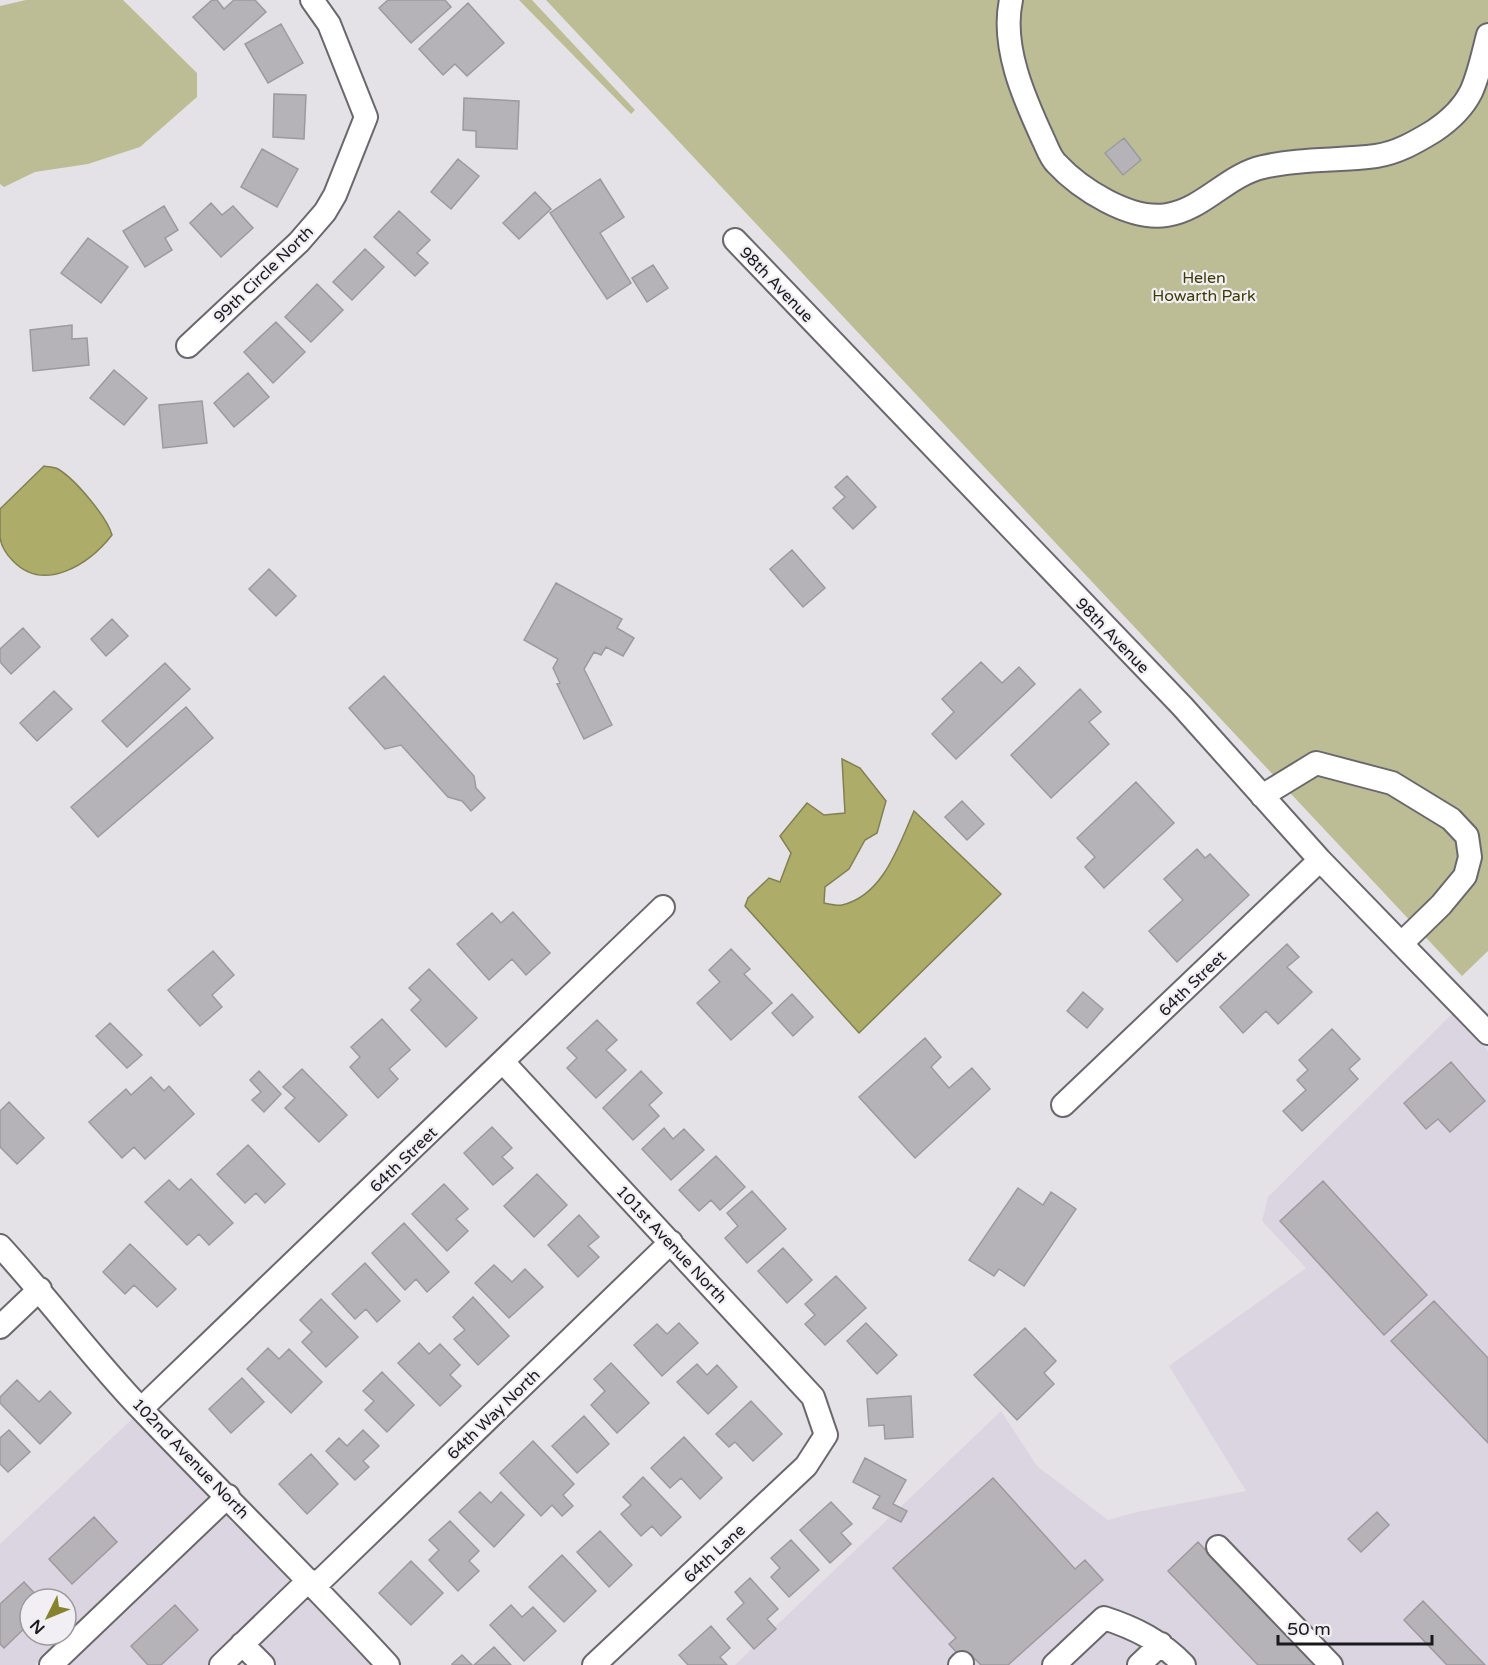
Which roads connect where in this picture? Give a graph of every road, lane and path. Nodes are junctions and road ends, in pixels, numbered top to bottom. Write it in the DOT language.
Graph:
graph roads {
  1 [pos="312,0"];
  2 [pos="1011,0"];
  3 [pos="1488,35"];
  4 [pos="735,240"];
  5 [pos="188,346"];
  6 [pos="1262,796"];
  7 [pos="1320,860"];
  8 [pos="663,908"];
  9 [pos="1401,944"];
  10 [pos="1488,1033"];
  11 [pos="503,1062"];
  12 [pos="1063,1106"];
  13 [pos="671,1242"];
  14 [pos="0,1246"];
  15 [pos="40,1289"];
  16 [pos="0,1327"];
  17 [pos="141,1408"];
  18 [pos="826,1435"];
  19 [pos="228,1496"];
  20 [pos="1218,1547"];
  21 [pos="312,1583"];
  22 [pos="242,1644"];
  23 [pos="1161,1644"];
  24 [pos="51,1665"];
  25 [pos="220,1665"];
  26 [pos="262,1665"];
  27 [pos="388,1665"];
  28 [pos="594,1665"];
  29 [pos="1054,1665"];
  30 [pos="1139,1665"];
  31 [pos="1184,1665"];
  32 [pos="1331,1665"];
  1 -- 5 [label="street, 99th Circle North"];
  2 -- 3 [label="street"];
  4 -- 6 [label="street, 98th Avenue"];
  6 -- 7 [label="street, 98th Avenue"];
  6 -- 9 [label="street"];
  7 -- 9 [label="street, 98th Avenue"];
  7 -- 12 [label="street, 64th Street"];
  8 -- 11 [label="street, 64th Street"];
  9 -- 10 [label="street, 98th Avenue"];
  11 -- 13 [label="street, 101st Avenue North"];
  11 -- 17 [label="street, 64th Street"];
  13 -- 18 [label="street, 101st Avenue North"];
  13 -- 21 [label="street, 64th Way North"];
  14 -- 15 [label="street, 102nd Avenue North"];
  15 -- 16 [label="street"];
  15 -- 17 [label="street, 102nd Avenue North"];
  17 -- 19 [label="street, 102nd Avenue North"];
  18 -- 28 [label="street, 64th Lane"];
  19 -- 21 [label="street, 102nd Avenue North"];
  19 -- 24 [label="street"];
  20 -- 32 [label="street"];
  21 -- 22 [label="street, 64th Way North"];
  21 -- 27 [label="street, 102nd Avenue North"];
  22 -- 25 [label="street, 64th Way North"];
  22 -- 26 [label="street"];
  23 -- 29 [label="street"];
  23 -- 30 [label="street"];
  23 -- 31 [label="street"];
}
